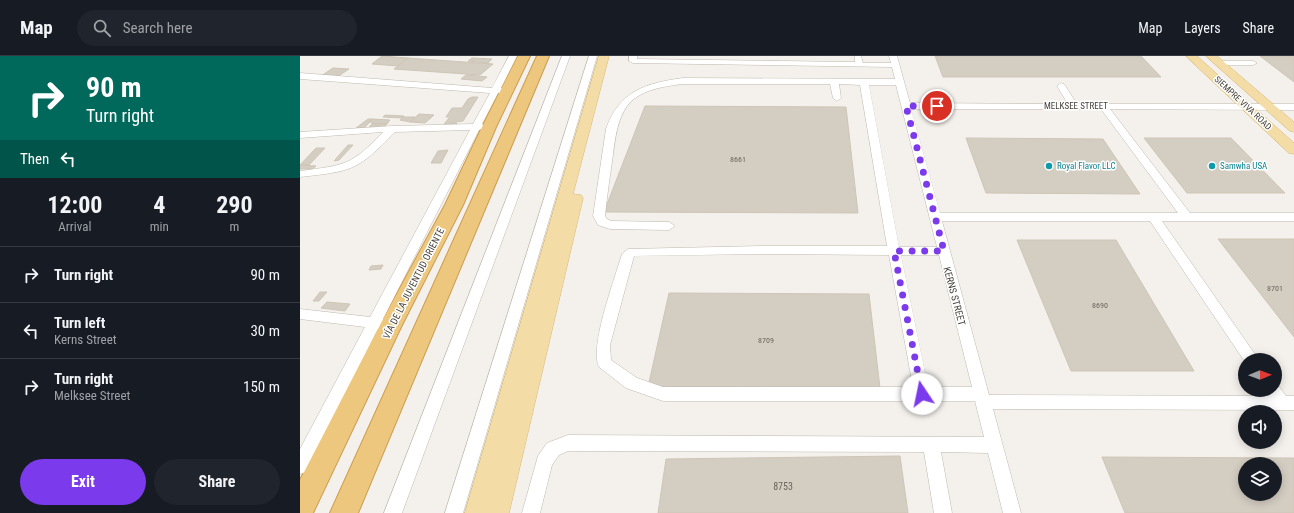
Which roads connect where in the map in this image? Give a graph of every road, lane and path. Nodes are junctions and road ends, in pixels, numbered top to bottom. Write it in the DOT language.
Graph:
graph roads {
  1 [pos="513,56"];
  2 [pos="524,56"];
  3 [pos="543,56"];
  4 [pos="566,56"];
  5 [pos="593,56"];
  6 [pos="604,56"];
  7 [pos="612,56"];
  8 [pos="633,56"];
  9 [pos="858,56"];
  10 [pos="1191,56"];
  11 [pos="1214,59"];
  12 [pos="894,60"];
  13 [pos="1253,63"];
  14 [pos="859,65"];
  15 [pos="300,76"];
  16 [pos="834,81"];
  17 [pos="864,82"];
  18 [pos="900,82"];
  19 [pos="1061,86"];
  20 [pos="501,91"];
  21 [pos="837,98"];
  22 [pos="906,106"];
  23 [pos="1074,106"];
  24 [pos="1104,106"];
  25 [pos="1246,107"];
  26 [pos="1269,107"];
  27 [pos="1294,107"];
  28 [pos="482,127"];
  29 [pos="1294,128"];
  30 [pos="392,129"];
  31 [pos="300,135"];
  32 [pos="1294,150"];
  33 [pos="300,174"];
  34 [pos="479,203"];
  35 [pos="454,205"];
  36 [pos="935,217"];
  37 [pos="1153,217"];
  38 [pos="1187,217"];
  39 [pos="1294,217"];
  40 [pos="669,226"];
  41 [pos="894,251"];
  42 [pos="944,251"];
  43 [pos="446,281"];
  44 [pos="412,284"];
  45 [pos="300,314"];
  46 [pos="383,324"];
  47 [pos="1247,353"];
  48 [pos="922,394"];
  49 [pos="982,398"];
  50 [pos="1283,399"];
  51 [pos="931,445"];
  52 [pos="994,445"];
  53 [pos="300,466"];
  54 [pos="300,509"];
  55 [pos="344,513"];
  56 [pos="393,513"];
  57 [pos="454,513"];
  58 [pos="477,513"];
  59 [pos="497,513"];
  60 [pos="531,513"];
  61 [pos="943,513"];
  62 [pos="1012,513"];
  1 -- 20 [label="street"];
  2 -- 20 [label="highway, VÍA DE LA JUVENTUD ORIENTE"];
  3 -- 34 [label="highway"];
  4 -- 56 [label="street"];
  5 -- 57 [label="street"];
  6 -- 58 [label="main road"];
  7 -- 59 [label="main road"];
  8 -- 14 [label="street"];
  9 -- 14 [label="street"];
  10 -- 25 [label="main road, SIEMPRE VIVA ROAD"];
  11 -- 13 [label="street"];
  11 -- 26 [label="main road, SIEMPRE VIVA ROAD"];
  12 -- 14 [label="street"];
  12 -- 18 [label="street, KERNS STREET"];
  15 -- 20 [label="street"];
  16 -- 17 [label="street"];
  16 -- 21 [label="street"];
  16 -- 40 [label="street"];
  17 -- 18 [label="street"];
  17 -- 41 [label="street"];
  18 -- 22 [label="street, KERNS STREET"];
  19 -- 23 [label="street"];
  20 -- 28 [label="highway, VÍA DE LA JUVENTUD ORIENTE"];
  22 -- 23 [label="street, MELKSEE STREET"];
  22 -- 36 [label="street, KERNS STREET"];
  23 -- 24 [label="street, MELKSEE STREET"];
  24 -- 25 [label="street, MELKSEE STREET"];
  24 -- 38 [label="street"];
  25 -- 26 [label="street, MELKSEE STREET"];
  25 -- 32 [label="main road, SIEMPRE VIVA ROAD"];
  26 -- 27 [label="street, MELKSEE STREET"];
  26 -- 29 [label="main road, SIEMPRE VIVA ROAD"];
  28 -- 30 [label="street"];
  28 -- 35 [label="highway, VÍA DE LA JUVENTUD ORIENTE"];
  28 -- 46 [label="street"];
  30 -- 31 [label="street"];
  30 -- 33 [label="street"];
  34 -- 35 [label="highway"];
  34 -- 43 [label="highway"];
  35 -- 44 [label="highway, VÍA DE LA JUVENTUD ORIENTE"];
  36 -- 37 [label="street"];
  36 -- 42 [label="street, KERNS STREET"];
  37 -- 38 [label="street"];
  37 -- 47 [label="street"];
  38 -- 39 [label="street"];
  41 -- 42 [label="street"];
  41 -- 48 [label="street"];
  41 -- 48 [label="street"];
  42 -- 49 [label="street, KERNS STREET"];
  43 -- 44 [label="highway"];
  43 -- 55 [label="highway"];
  44 -- 46 [label="highway, VÍA DE LA JUVENTUD ORIENTE"];
  45 -- 46 [label="street"];
  46 -- 53 [label="street"];
  46 -- 54 [label="highway, VÍA DE LA JUVENTUD ORIENTE"];
  48 -- 49 [label="street"];
  49 -- 50 [label="street"];
  49 -- 52 [label="street, KERNS STREET"];
  51 -- 52 [label="street"];
  51 -- 60 [label="street"];
  51 -- 61 [label="street"];
  52 -- 62 [label="street, KERNS STREET"];
}
